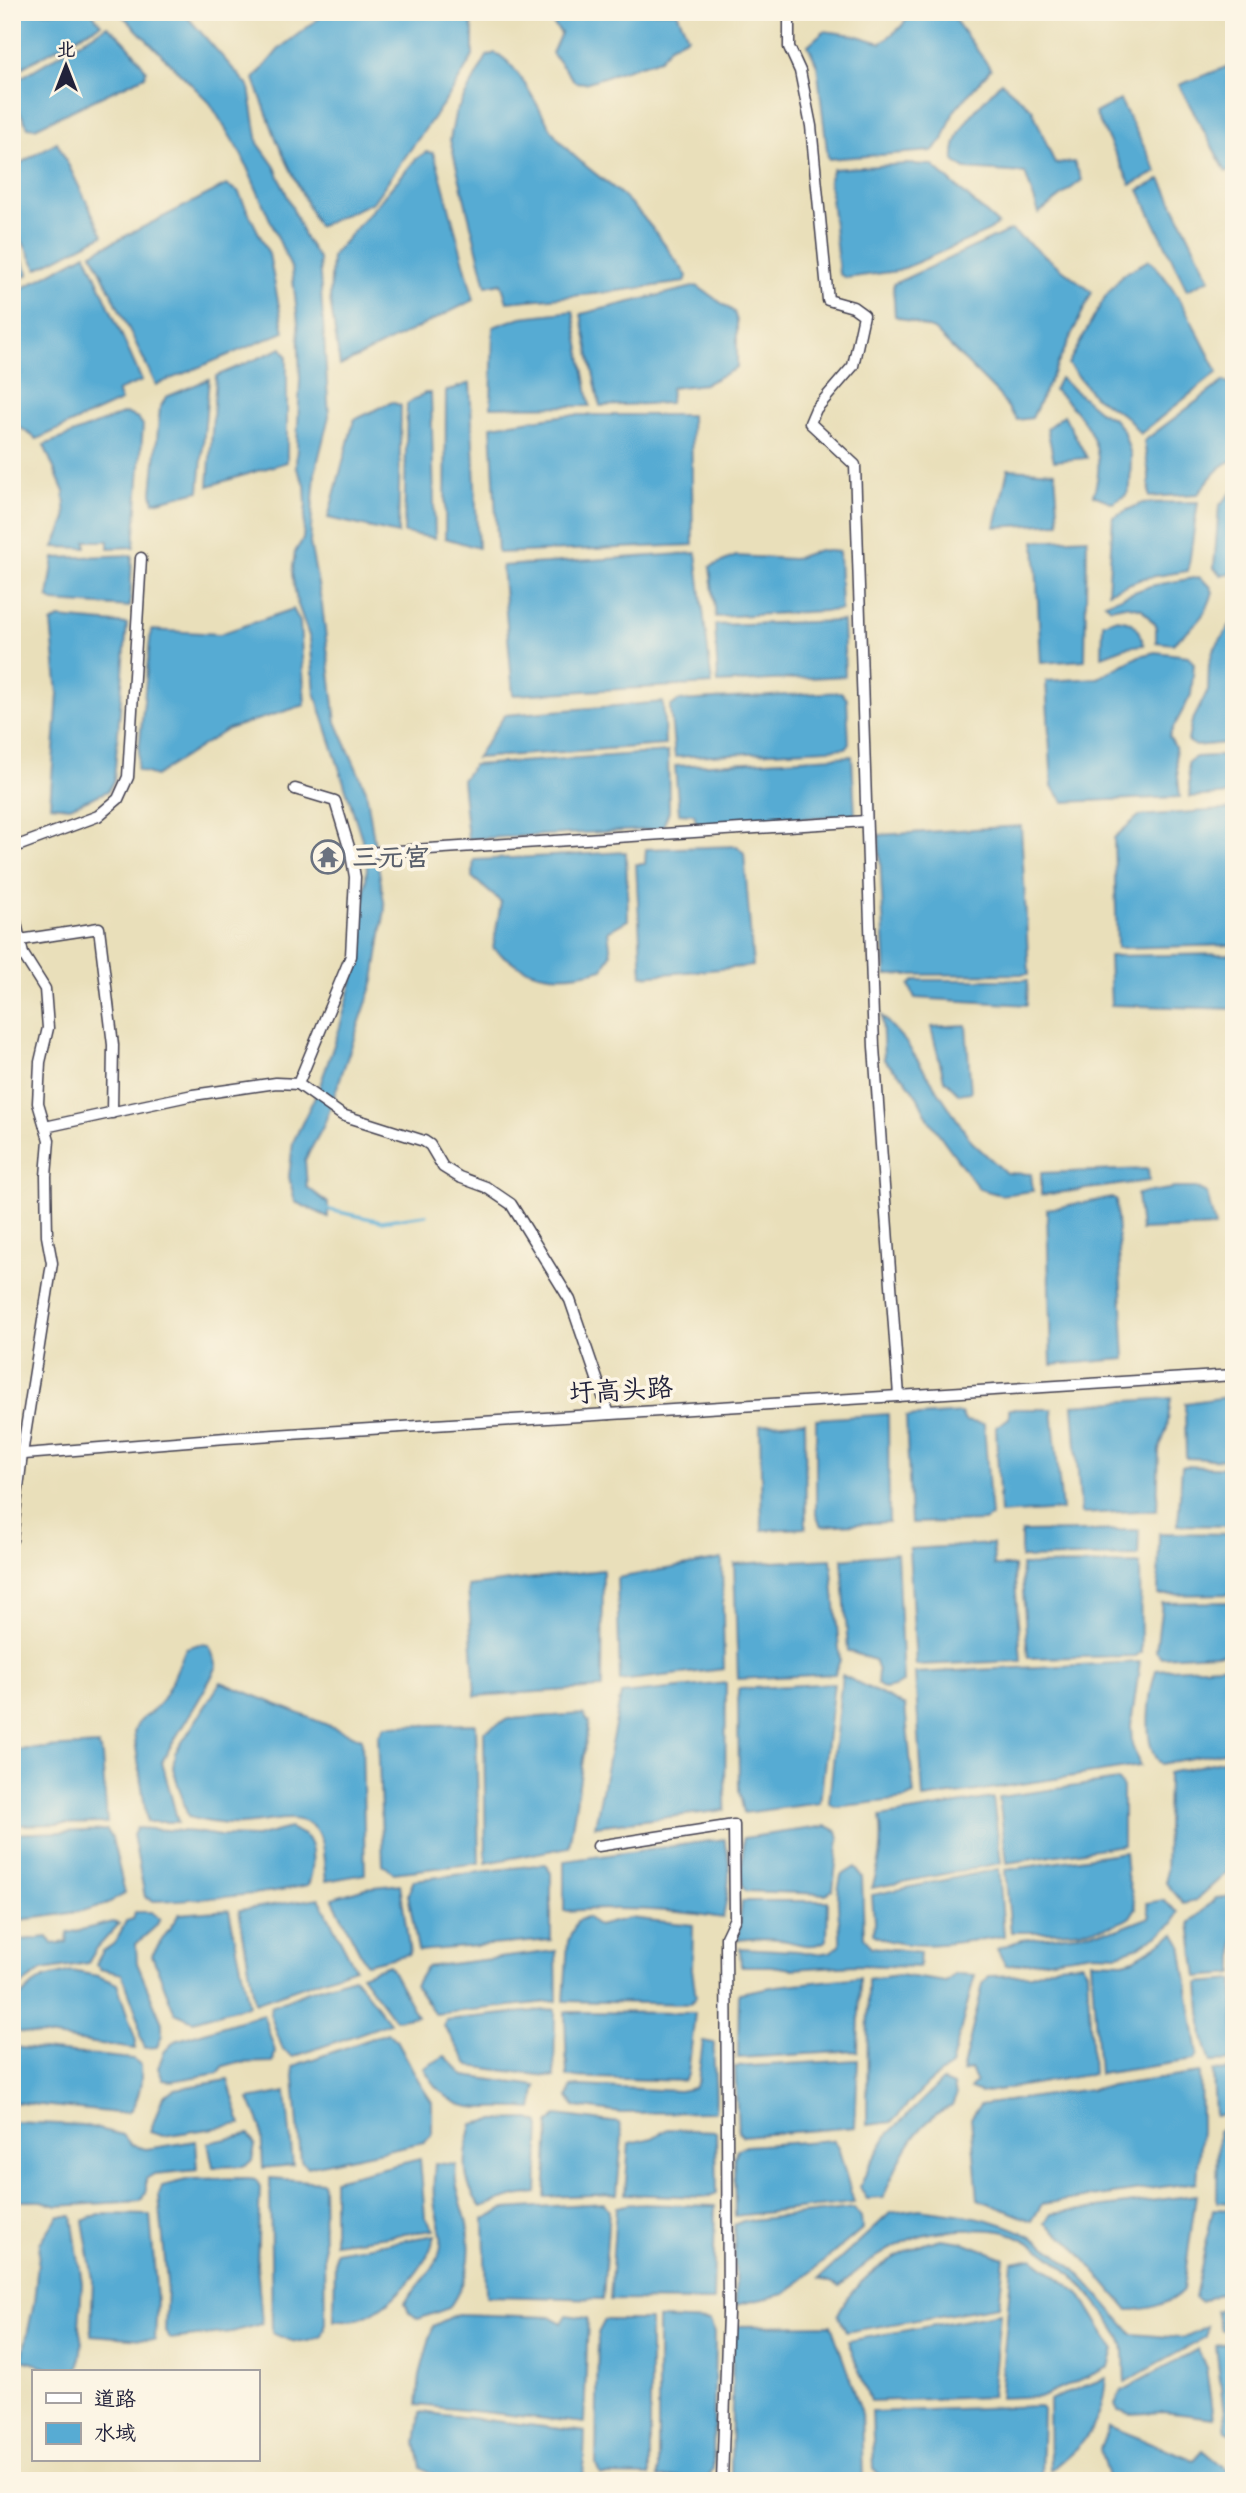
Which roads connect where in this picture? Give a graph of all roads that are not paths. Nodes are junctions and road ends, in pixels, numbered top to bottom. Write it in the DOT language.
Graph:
graph roads {
  1 [pos="789,12"];
  2 [pos="141,558"];
  3 [pos="295,789"];
  4 [pos="866,821"];
  5 [pos="12,848"];
  6 [pos="356,853"];
  7 [pos="12,905"];
  8 [pos="16,942"];
  9 [pos="298,1084"];
  10 [pos="112,1113"];
  11 [pos="45,1127"];
  12 [pos="1234,1375"];
  13 [pos="899,1396"];
  14 [pos="609,1414"];
  15 [pos="17,1455"];
  16 [pos="12,1540"];
  17 [pos="598,1846"];
  18 [pos="722,2481"];
  1 -- 4 [label="street"];
  2 -- 5 [label="street"];
  3 -- 6 [label="street"];
  4 -- 6 [label="street"];
  4 -- 13 [label="street"];
  6 -- 9 [label="street"];
  7 -- 8 [label="street"];
  8 -- 10 [label="street"];
  8 -- 11 [label="street"];
  9 -- 10 [label="street"];
  9 -- 14 [label="street"];
  10 -- 11 [label="street"];
  11 -- 15 [label="street"];
  12 -- 13 [label="street, 圩高头路"];
  13 -- 14 [label="street, 圩高头路"];
  14 -- 15 [label="street, 圩高头路"];
  15 -- 16 [label="street"];
  17 -- 18 [label="street"];
}
